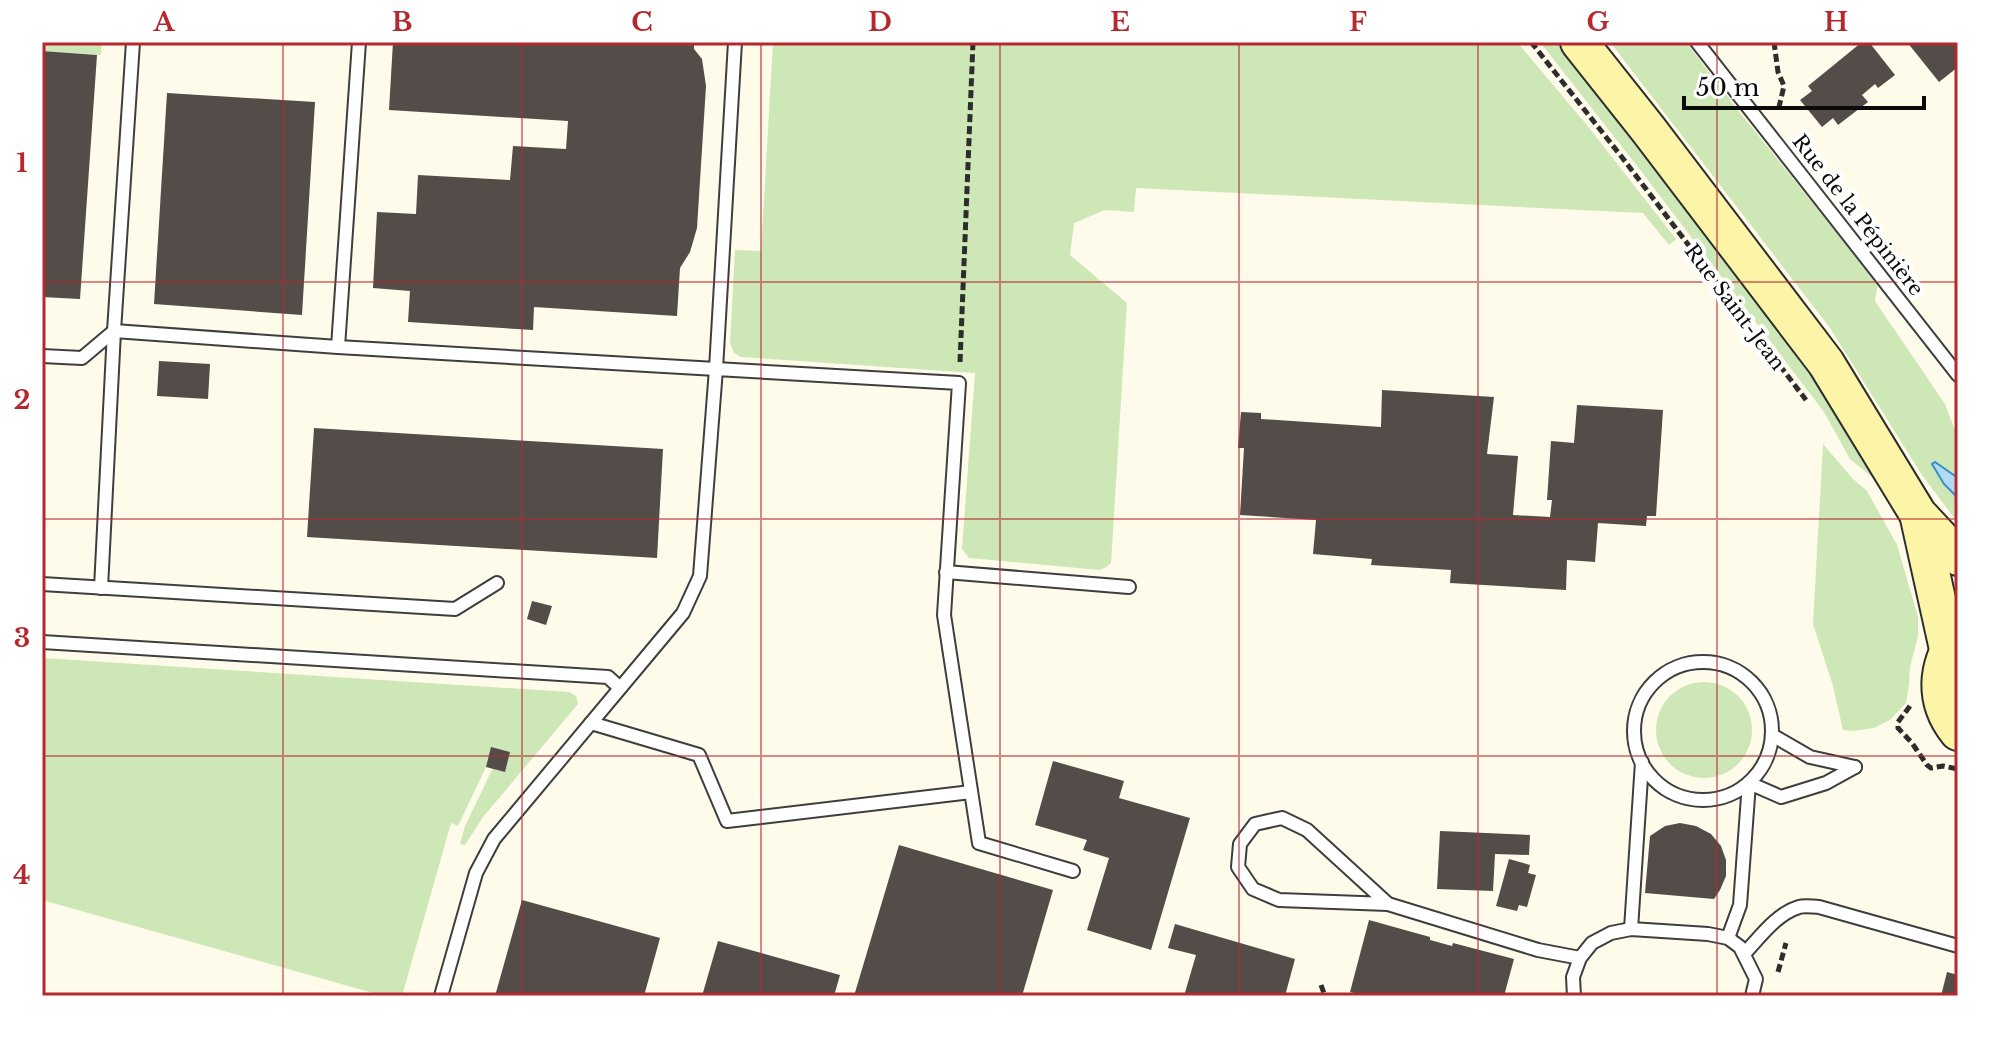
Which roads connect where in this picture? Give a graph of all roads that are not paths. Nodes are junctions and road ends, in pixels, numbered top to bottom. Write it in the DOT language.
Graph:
graph roads {
  1 [pos="133,42"];
  2 [pos="359,42"];
  3 [pos="735,42"];
  4 [pos="1579,42"];
  5 [pos="1697,42"];
  6 [pos="114,331"];
  7 [pos="338,347"];
  8 [pos="42,356"];
  9 [pos="716,369"];
  10 [pos="1958,375"];
  11 [pos="1918,514"];
  12 [pos="1958,557"];
  13 [pos="946,572"];
  14 [pos="497,583"];
  15 [pos="42,584"];
  16 [pos="1129,587"];
  17 [pos="101,588"];
  18 [pos="42,642"];
  19 [pos="1953,642"];
  20 [pos="620,688"];
  21 [pos="591,723"];
  22 [pos="1958,732"];
  23 [pos="1772,735"];
  24 [pos="1642,762"];
  25 [pos="1749,783"];
  26 [pos="971,792"];
  27 [pos="1073,871"];
  28 [pos="1388,904"];
  29 [pos="1631,929"];
  30 [pos="1728,938"];
  31 [pos="1958,946"];
  32 [pos="1744,954"];
  33 [pos="1580,958"];
  34 [pos="441,996"];
  35 [pos="1574,996"];
  36 [pos="1752,996"];
  1 -- 6 [label="lane"];
  2 -- 7 [label="lane"];
  3 -- 9 [label="lane"];
  4 -- 11 [label="street, Rue Saint-Jean"];
  5 -- 10 [label="lane, Rue de la Pépinière"];
  6 -- 7 [label="lane"];
  6 -- 8 [label="lane"];
  6 -- 17 [label="lane"];
  7 -- 9 [label="lane"];
  9 -- 13 [label="lane"];
  9 -- 20 [label="lane"];
  11 -- 12 [label="street, Rue Saint-Jean"];
  11 -- 19 [label="street, Rue Saint-Jean"];
  13 -- 16 [label="lane"];
  13 -- 26 [label="lane"];
  14 -- 17 [label="lane"];
  15 -- 17 [label="lane"];
  18 -- 20 [label="lane"];
  19 -- 22 [label="street"];
  20 -- 21 [label="lane"];
  21 -- 26 [label="lane"];
  21 -- 34 [label="lane"];
  23 -- 24 [label="lane"];
  23 -- 25 [label="lane"];
  23 -- 25 [label="lane"];
  24 -- 25 [label="lane"];
  24 -- 29 [label="lane"];
  25 -- 30 [label="lane"];
  26 -- 27 [label="lane"];
  28 -- 28 [label="lane"];
  28 -- 33 [label="lane"];
  29 -- 30 [label="lane"];
  29 -- 33 [label="lane"];
  30 -- 32 [label="lane"];
  31 -- 32 [label="lane"];
  32 -- 36 [label="lane"];
  33 -- 35 [label="lane"];
}
